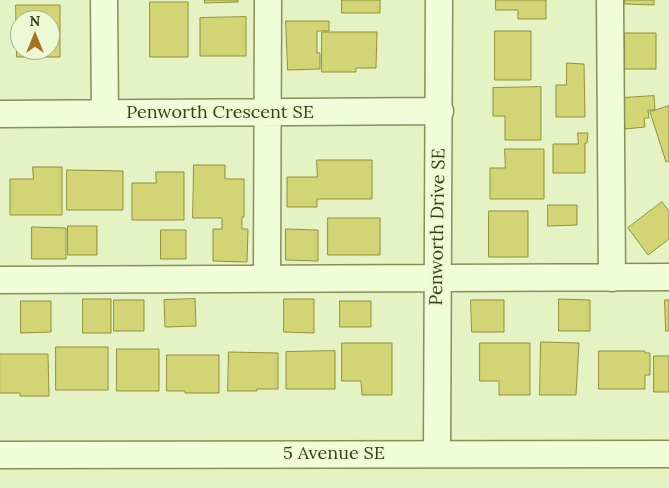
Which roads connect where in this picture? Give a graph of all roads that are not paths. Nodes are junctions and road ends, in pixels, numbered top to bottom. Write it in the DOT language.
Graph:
graph roads {
  1 [pos="104,0"];
  2 [pos="268,0"];
  3 [pos="439,0"];
  4 [pos="610,0"];
  5 [pos="440,111"];
  6 [pos="105,113"];
  7 [pos="269,113"];
  8 [pos="0,114"];
  9 [pos="267,278"];
  10 [pos="437,278"];
  11 [pos="612,278"];
  12 [pos="669,278"];
  13 [pos="0,280"];
  14 [pos="437,454"];
  15 [pos="669,454"];
  16 [pos="0,455"];
  1 -- 6 [label="street"];
  2 -- 7 [label="street"];
  3 -- 5 [label="street, Penworth Drive SE"];
  4 -- 11 [label="street"];
  5 -- 7 [label="street, Penworth Crescent SE"];
  5 -- 10 [label="street, Penworth Drive SE"];
  6 -- 7 [label="street, Penworth Crescent SE"];
  6 -- 8 [label="street, Penworth Crescent SE"];
  7 -- 9 [label="street"];
  9 -- 10 [label="street"];
  9 -- 13 [label="street"];
  10 -- 11 [label="street"];
  10 -- 14 [label="street, Penworth Drive SE"];
  11 -- 12 [label="street"];
  14 -- 15 [label="street, 5 Avenue SE"];
  14 -- 16 [label="street, 5 Avenue SE"];
}
